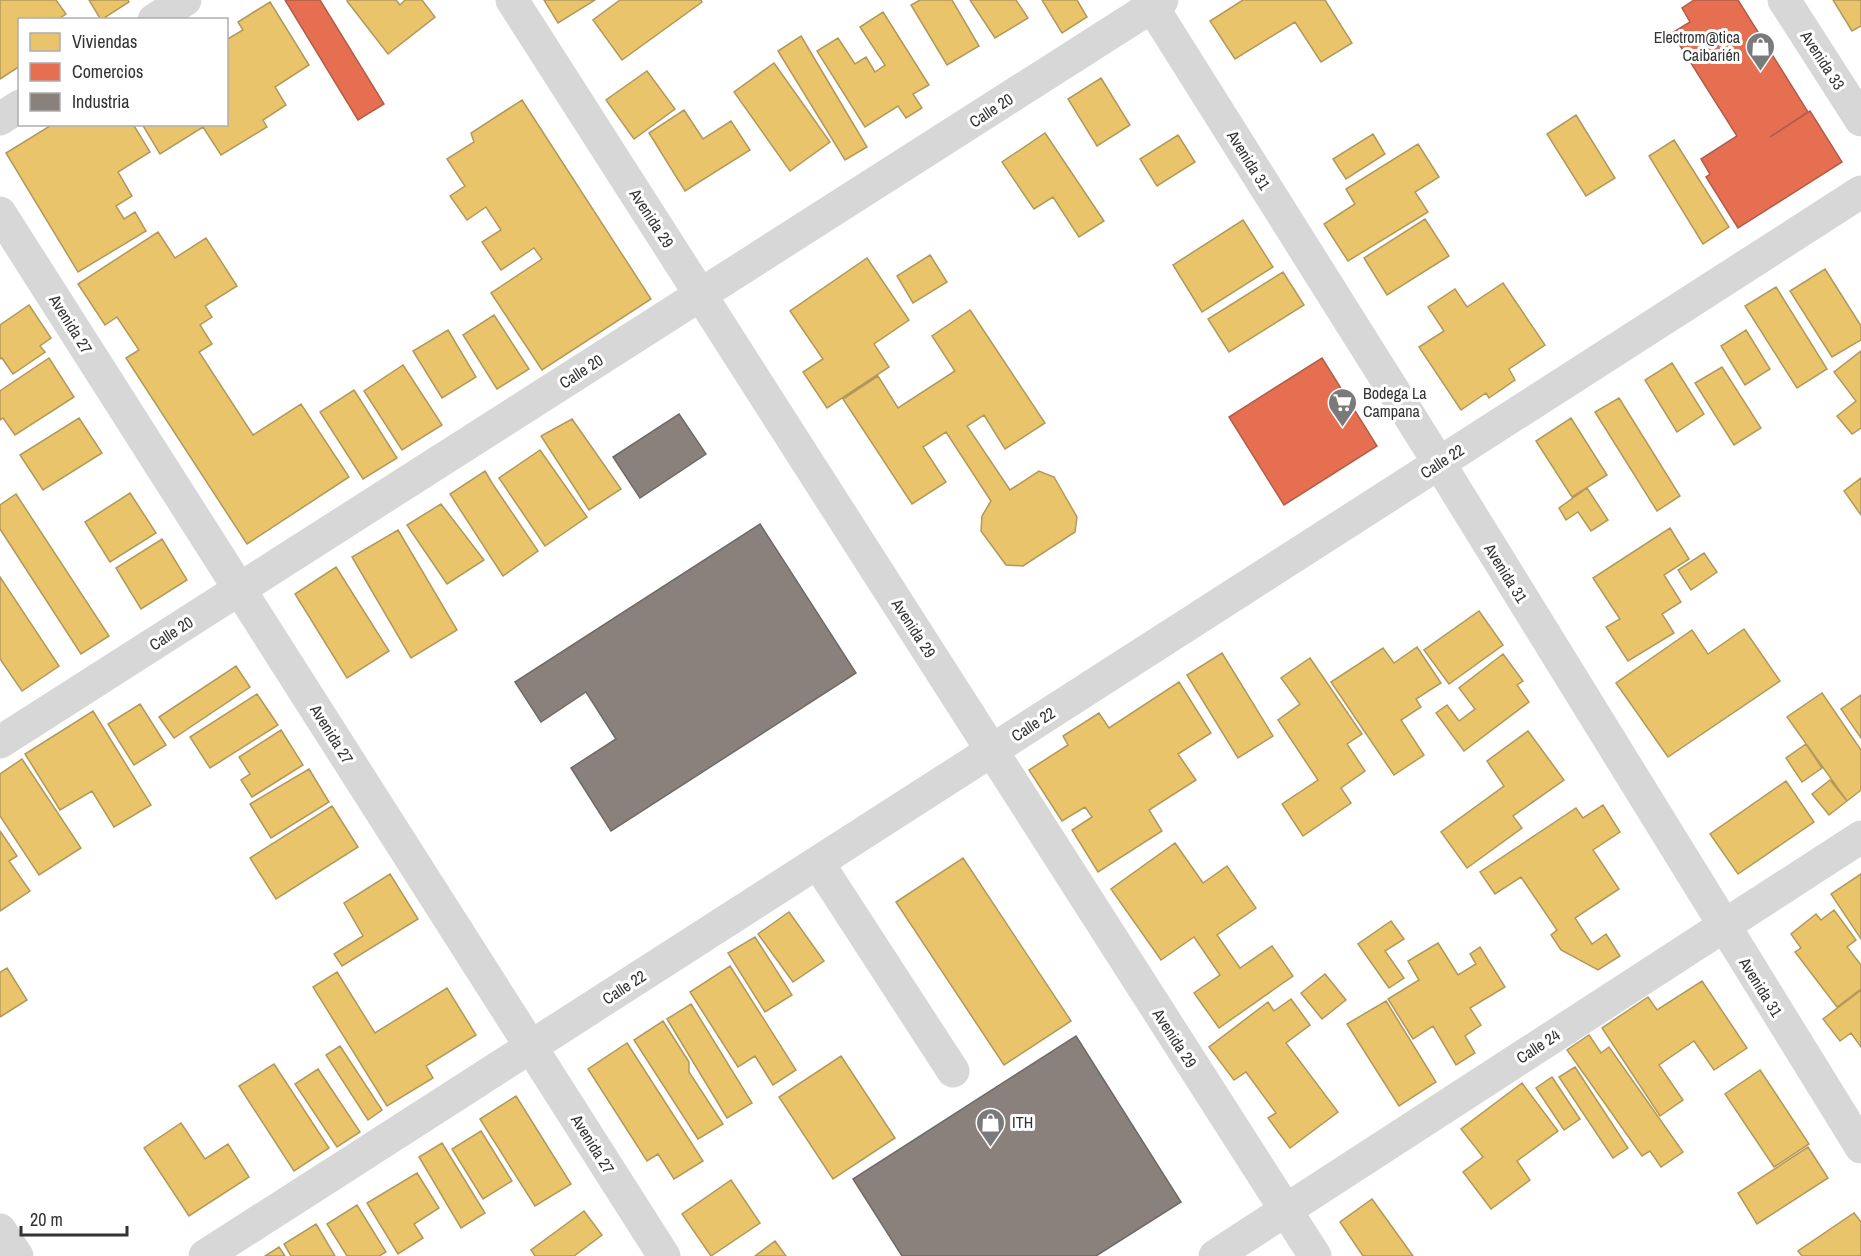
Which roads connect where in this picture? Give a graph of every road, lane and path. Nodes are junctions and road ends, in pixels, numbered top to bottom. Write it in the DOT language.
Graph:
graph roads {
  1 [pos="184,0"];
  2 [pos="512,0"];
  3 [pos="1784,0"];
  4 [pos="1154,2"];
  5 [pos="157,18"];
  6 [pos="18,107"];
  7 [pos="0,119"];
  8 [pos="1861,120"];
  9 [pos="1861,192"];
  10 [pos="0,213"];
  11 [pos="701,295"];
  12 [pos="1439,463"];
  13 [pos="240,589"];
  14 [pos="0,742"];
  15 [pos="992,751"];
  16 [pos="1861,837"];
  17 [pos="818,863"];
  18 [pos="1723,926"];
  19 [pos="531,1047"];
  20 [pos="953,1071"];
  21 [pos="1861,1147"];
  22 [pos="1286,1210"];
  23 [pos="0,1230"];
  24 [pos="16,1256"];
  25 [pos="205,1256"];
  26 [pos="664,1256"];
  27 [pos="1215,1256"];
  28 [pos="1315,1256"];
  1 -- 5 [label="street"];
  2 -- 11 [label="street, Avenida 29"];
  3 -- 8 [label="street, Avenida 33"];
  4 -- 11 [label="street, Calle 20"];
  4 -- 12 [label="street, Avenida 31"];
  6 -- 7 [label="street"];
  9 -- 12 [label="street, Calle 22"];
  10 -- 13 [label="street, Avenida 27"];
  11 -- 13 [label="street, Calle 20"];
  11 -- 15 [label="street, Avenida 29"];
  12 -- 15 [label="street, Calle 22"];
  12 -- 18 [label="street, Avenida 31"];
  13 -- 14 [label="street, Calle 20"];
  13 -- 19 [label="street, Avenida 27"];
  15 -- 17 [label="street, Calle 22"];
  15 -- 22 [label="street, Avenida 29"];
  16 -- 18 [label="street, Calle 24"];
  17 -- 19 [label="street, Calle 22"];
  17 -- 20 [label="street"];
  18 -- 21 [label="street, Avenida 31"];
  18 -- 22 [label="street, Calle 24"];
  19 -- 25 [label="street, Calle 22"];
  19 -- 26 [label="street, Avenida 27"];
  22 -- 27 [label="street, Calle 24"];
  22 -- 28 [label="street, Avenida 29"];
  23 -- 24 [label="street"];
}
